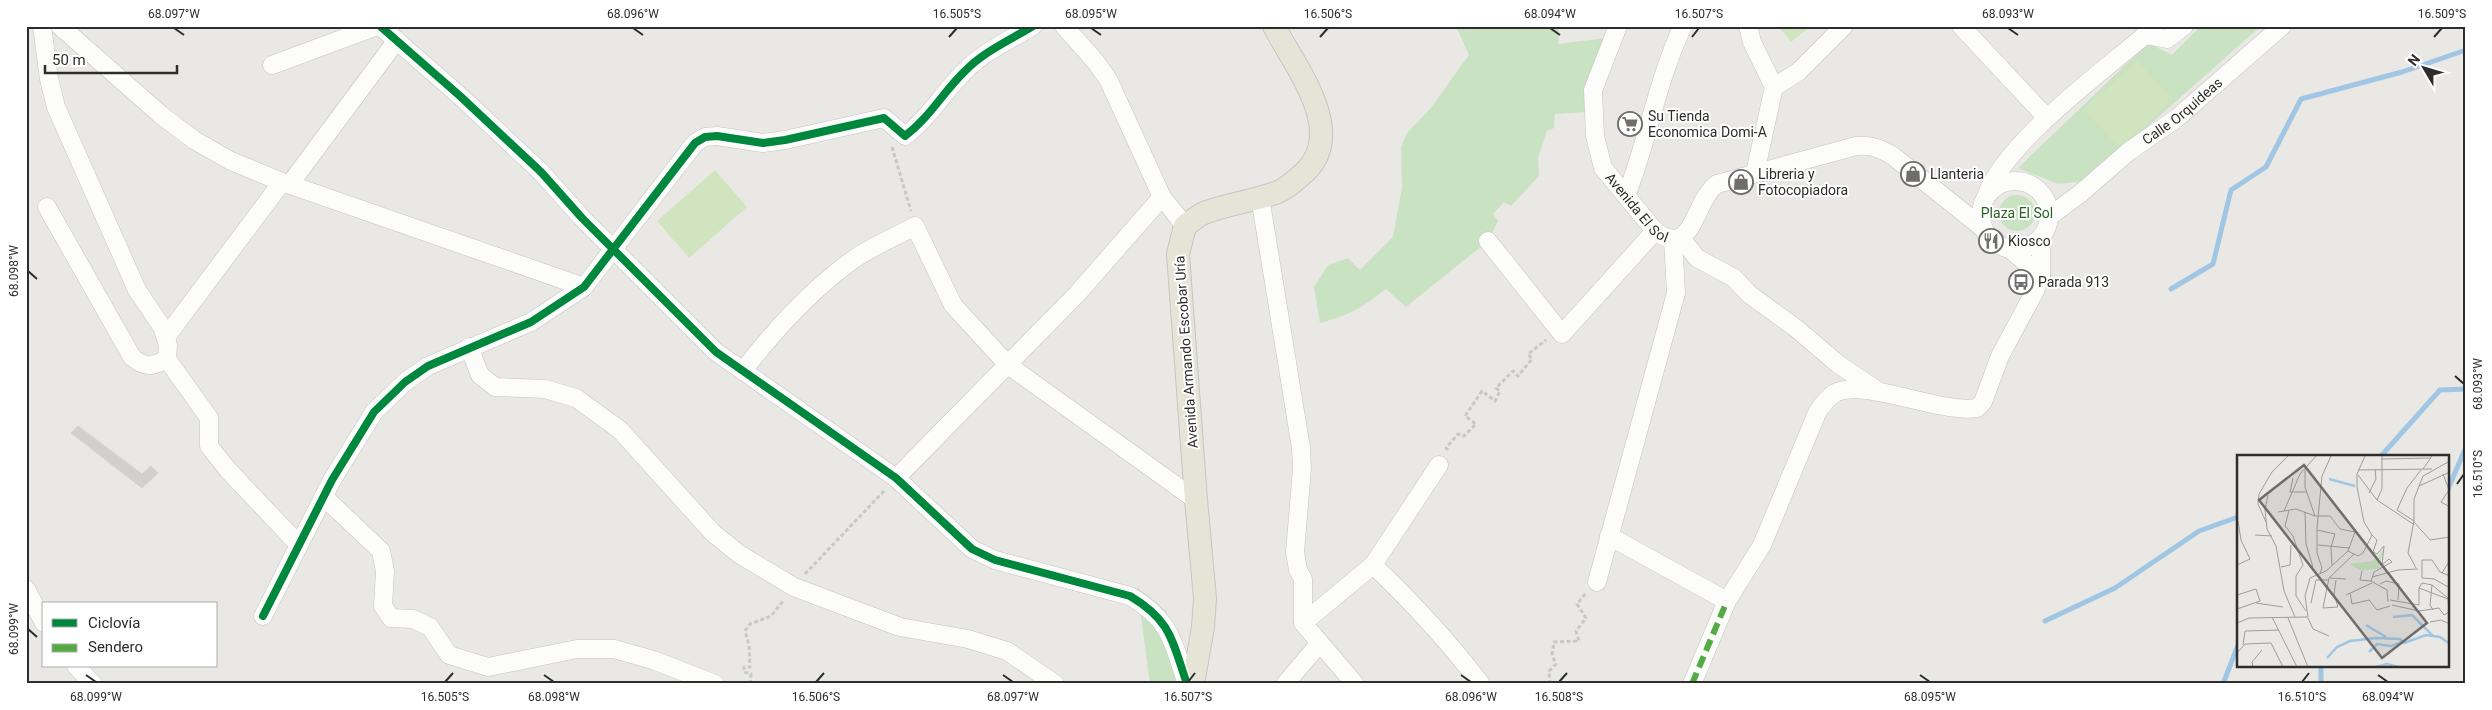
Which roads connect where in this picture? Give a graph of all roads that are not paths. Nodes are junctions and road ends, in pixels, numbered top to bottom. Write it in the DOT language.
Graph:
graph roads {
  1 [pos="42,26"];
  2 [pos="60,26"];
  3 [pos="379,26"];
  4 [pos="1033,26"];
  5 [pos="1064,26"];
  6 [pos="1274,26"];
  7 [pos="1618,26"];
  8 [pos="1683,26"];
  9 [pos="1748,26"];
  10 [pos="1844,26"];
  11 [pos="1961,26"];
  12 [pos="2184,26"];
  13 [pos="2282,26"];
  14 [pos="2141,30"];
  15 [pos="397,40"];
  16 [pos="272,65"];
  17 [pos="1774,86"];
  18 [pos="2047,118"];
  19 [pos="1755,173"];
  20 [pos="1999,177"];
  21 [pos="286,183"];
  22 [pos="2081,193"];
  23 [pos="2043,194"];
  24 [pos="1626,196"];
  25 [pos="1162,197"];
  26 [pos="1260,197"];
  27 [pos="1948,201"];
  28 [pos="1984,202"];
  29 [pos="47,207"];
  30 [pos="2050,216"];
  31 [pos="1185,226"];
  32 [pos="1984,229"];
  33 [pos="1655,231"];
  34 [pos="2041,237"];
  35 [pos="1677,239"];
  36 [pos="1488,242"];
  37 [pos="612,249"];
  38 [pos="2010,249"];
  39 [pos="2040,276"];
  40 [pos="584,287"];
  41 [pos="166,337"];
  42 [pos="469,347"];
  43 [pos="167,359"];
  44 [pos="1008,365"];
  45 [pos="743,370"];
  46 [pos="1881,393"];
  47 [pos="1439,464"];
  48 [pos="896,478"];
  49 [pos="324,497"];
  50 [pos="1196,500"];
  51 [pos="1609,536"];
  52 [pos="298,544"];
  53 [pos="1373,565"];
  54 [pos="1597,582"];
  55 [pos="26,589"];
  56 [pos="1727,601"];
  57 [pos="263,616"];
  58 [pos="42,619"];
  59 [pos="1303,623"];
  60 [pos="1320,643"];
  61 [pos="78,668"];
  62 [pos="93,684"];
  63 [pos="715,684"];
  64 [pos="1055,684"];
  65 [pos="1187,684"];
  66 [pos="1193,684"];
  67 [pos="1285,684"];
  68 [pos="1355,684"];
  69 [pos="1481,684"];
  70 [pos="1692,684"];
  1 -- 41 [label="street"];
  2 -- 21 [label="street"];
  3 -- 15 [label="street"];
  3 -- 16 [label="street"];
  4 -- 37 [label="street"];
  5 -- 25 [label="street"];
  6 -- 26 [label="main road"];
  7 -- 24 [label="street, Avenida El Sol"];
  8 -- 24 [label="street"];
  9 -- 17 [label="street"];
  10 -- 17 [label="street"];
  11 -- 18 [label="street"];
  12 -- 14 [label="street"];
  13 -- 22 [label="street, Calle Orquideas"];
  14 -- 18 [label="street"];
  15 -- 21 [label="street"];
  15 -- 37 [label="street"];
  17 -- 19 [label="street"];
  18 -- 20 [label="street"];
  19 -- 27 [label="street, Avenida El Sol"];
  19 -- 35 [label="street, Avenida El Sol"];
  20 -- 23 [label="street"];
  20 -- 28 [label="street"];
  21 -- 40 [label="street"];
  21 -- 41 [label="street"];
  22 -- 23 [label="street"];
  22 -- 30 [label="street, Calle Orquideas"];
  23 -- 30 [label="street"];
  24 -- 33 [label="street, Avenida El Sol"];
  25 -- 31 [label="street"];
  25 -- 44 [label="street"];
  26 -- 31 [label="main road"];
  26 -- 59 [label="street"];
  27 -- 28 [label="street, Avenida El Sol"];
  27 -- 32 [label="street, Avenida El Sol"];
  28 -- 32 [label="street"];
  29 -- 43 [label="street"];
  30 -- 34 [label="street"];
  31 -- 50 [label="main road, Avenida Armando Escobar Uría"];
  32 -- 38 [label="street"];
  33 -- 35 [label="street, Avenida El Sol"];
  33 -- 36 [label="street"];
  34 -- 38 [label="street"];
  34 -- 39 [label="street"];
  35 -- 46 [label="street"];
  35 -- 51 [label="street"];
  37 -- 40 [label="street"];
  37 -- 45 [label="street"];
  38 -- 39 [label="street"];
  39 -- 46 [label="street"];
  40 -- 42 [label="street"];
  41 -- 43 [label="street"];
  42 -- 49 [label="street"];
  42 -- 64 [label="street"];
  43 -- 52 [label="street"];
  44 -- 45 [label="street"];
  44 -- 48 [label="street"];
  44 -- 50 [label="street"];
  45 -- 48 [label="street"];
  46 -- 56 [label="street"];
  47 -- 53 [label="street"];
  48 -- 65 [label="street"];
  49 -- 52 [label="street"];
  49 -- 63 [label="street"];
  50 -- 66 [label="main road, Avenida Armando Escobar Uría"];
  51 -- 54 [label="street"];
  51 -- 56 [label="street"];
  52 -- 57 [label="street"];
  53 -- 59 [label="street"];
  53 -- 69 [label="street"];
  55 -- 58 [label="street"];
  56 -- 70 [label="street"];
  59 -- 60 [label="street"];
  60 -- 67 [label="street"];
  60 -- 68 [label="street"];
  61 -- 62 [label="street"];
}
